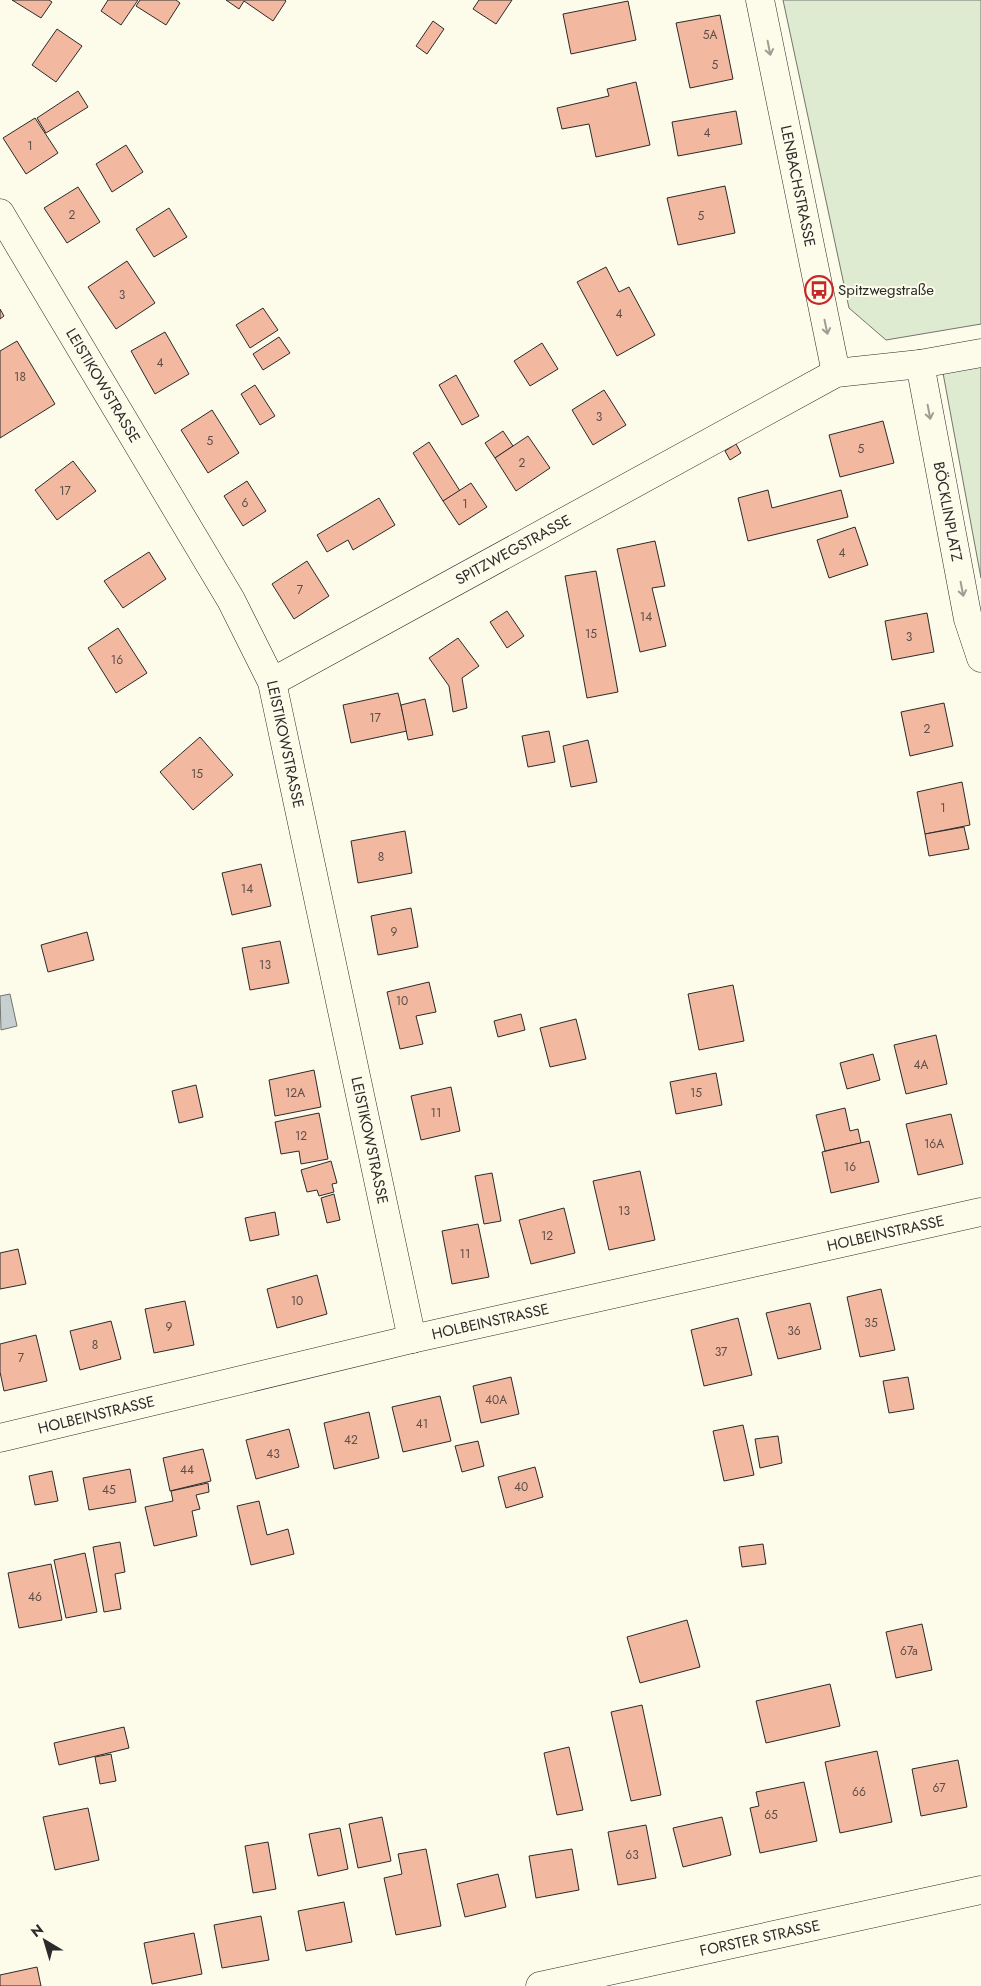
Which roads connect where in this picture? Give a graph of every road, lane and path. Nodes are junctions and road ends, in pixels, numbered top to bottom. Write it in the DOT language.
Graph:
graph roads {
  1 [pos="760,0"];
  2 [pos="0,213"];
  3 [pos="981,353"];
  4 [pos="920,364"];
  5 [pos="836,373"];
  6 [pos="981,658"];
  7 [pos="272,682"];
  8 [pos="981,1212"];
  9 [pos="412,1339"];
  10 [pos="0,1438"];
  11 [pos="981,1890"];
  12 [pos="540,1986"];
  1 -- 5 [label="street, LENBACHSTRASSE, one-way"];
  2 -- 7 [label="street, LEISTIKOWSTRASSE"];
  3 -- 4 [label="street, SPITZWEGSTRASSE"];
  4 -- 5 [label="street, SPITZWEGSTRASSE"];
  4 -- 6 [label="street, BÖCKLINPLATZ, one-way"];
  5 -- 7 [label="street, SPITZWEGSTRASSE"];
  7 -- 9 [label="street, LEISTIKOWSTRASSE"];
  8 -- 9 [label="street, HOLBEINSTRASSE"];
  9 -- 10 [label="street, HOLBEINSTRASSE"];
  11 -- 12 [label="street, FORSTER STRASSE"];
}
